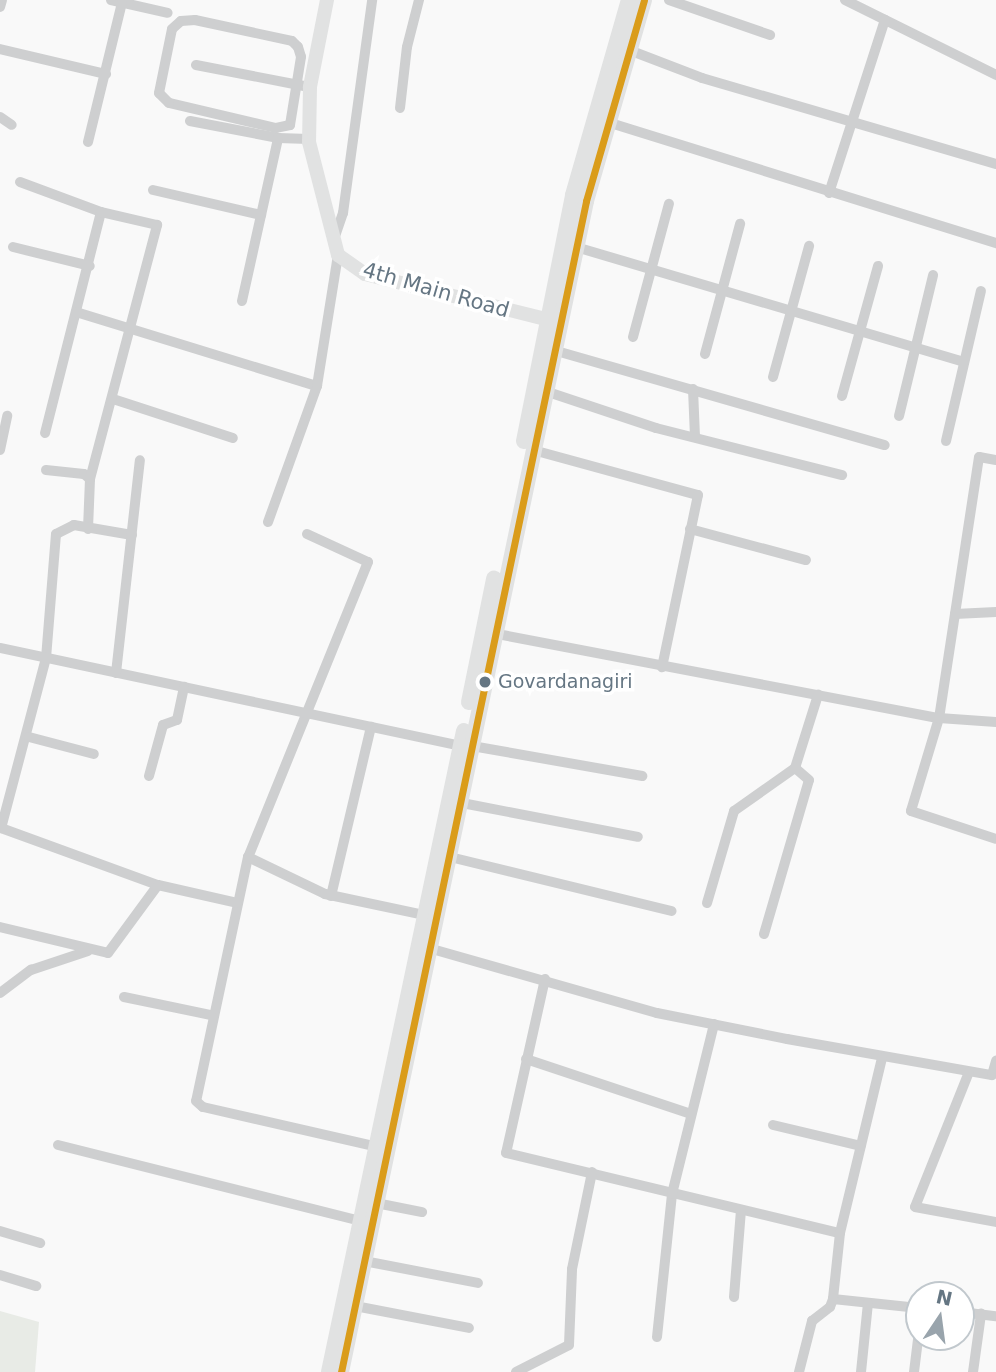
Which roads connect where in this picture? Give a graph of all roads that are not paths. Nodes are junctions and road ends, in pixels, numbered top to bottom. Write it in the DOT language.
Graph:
graph roads {
  1 [pos="2,0"];
  2 [pos="327,0"];
  3 [pos="372,0"];
  4 [pos="419,0"];
  5 [pos="629,0"];
  6 [pos="644,0"];
  7 [pos="668,0"];
  8 [pos="845,0"];
  9 [pos="117,1"];
  10 [pos="0,8"];
  11 [pos="168,13"];
  12 [pos="885,20"];
  13 [pos="770,35"];
  14 [pos="0,49"];
  15 [pos="629,50"];
  16 [pos="196,65"];
  17 [pos="995,72"];
  18 [pos="106,74"];
  19 [pos="304,86"];
  20 [pos="400,108"];
  21 [pos="0,117"];
  22 [pos="190,121"];
  23 [pos="602,121"];
  24 [pos="852,122"];
  25 [pos="12,125"];
  26 [pos="278,138"];
  27 [pos="309,139"];
  28 [pos="88,142"];
  29 [pos="996,164"];
  30 [pos="20,182"];
  31 [pos="153,191"];
  32 [pos="829,193"];
  33 [pos="669,204"];
  34 [pos="101,212"];
  35 [pos="261,215"];
  36 [pos="740,224"];
  37 [pos="334,239"];
  38 [pos="996,243"];
  39 [pos="808,246"];
  40 [pos="13,247"];
  41 [pos="576,247"];
  42 [pos="338,255"];
  43 [pos="90,265"];
  44 [pos="878,266"];
  45 [pos="650,269"];
  46 [pos="933,275"];
  47 [pos="721,291"];
  48 [pos="981,291"];
  49 [pos="242,301"];
  50 [pos="76,312"];
  51 [pos="790,312"];
  52 [pos="552,321"];
  53 [pos="129,328"];
  54 [pos="860,332"];
  55 [pos="633,337"];
  56 [pos="915,347"];
  57 [pos="553,350"];
  58 [pos="705,354"];
  59 [pos="963,362"];
  60 [pos="773,377"];
  61 [pos="317,386"];
  62 [pos="693,389"];
  63 [pos="545,391"];
  64 [pos="842,396"];
  65 [pos="113,399"];
  66 [pos="7,416"];
  67 [pos="899,416"];
  68 [pos="45,433"];
  69 [pos="695,437"];
  70 [pos="233,438"];
  71 [pos="946,441"];
  72 [pos="885,445"];
  73 [pos="0,450"];
  74 [pos="533,450"];
  75 [pos="140,460"];
  76 [pos="996,460"];
  77 [pos="46,470"];
  78 [pos="842,475"];
  79 [pos="90,479"];
  80 [pos="268,522"];
  81 [pos="88,529"];
  82 [pos="690,529"];
  83 [pos="307,534"];
  84 [pos="132,535"];
  85 [pos="806,560"];
  86 [pos="996,612"];
  87 [pos="955,614"];
  88 [pos="488,633"];
  89 [pos="0,649"];
  90 [pos="46,658"];
  91 [pos="662,667"];
  92 [pos="116,673"];
  93 [pos="184,687"];
  94 [pos="818,695"];
  95 [pos="306,713"];
  96 [pos="939,718"];
  97 [pos="996,722"];
  98 [pos="371,727"];
  99 [pos="29,737"];
  100 [pos="467,746"];
  101 [pos="94,754"];
  102 [pos="795,768"];
  103 [pos="149,776"];
  104 [pos="642,776"];
  105 [pos="462,803"];
  106 [pos="1,830"];
  107 [pos="638,837"];
  108 [pos="996,839"];
  109 [pos="450,857"];
  110 [pos="248,858"];
  111 [pos="158,885"];
  112 [pos="331,896"];
  113 [pos="237,902"];
  114 [pos="708,903"];
  115 [pos="671,911"];
  116 [pos="425,915"];
  117 [pos="0,927"];
  118 [pos="764,934"];
  119 [pos="425,947"];
  120 [pos="88,951"];
  121 [pos="545,979"];
  122 [pos="0,993"];
  123 [pos="124,997"];
  124 [pos="211,1015"];
  125 [pos="713,1024"];
  126 [pos="881,1058"];
  127 [pos="527,1059"];
  128 [pos="996,1061"];
  129 [pos="970,1072"];
  130 [pos="691,1114"];
  131 [pos="773,1125"];
  132 [pos="58,1145"];
  133 [pos="860,1146"];
  134 [pos="377,1147"];
  135 [pos="592,1172"];
  136 [pos="671,1194"];
  137 [pos="376,1203"];
  138 [pos="741,1210"];
  139 [pos="422,1212"];
  140 [pos="361,1221"];
  141 [pos="996,1222"];
  142 [pos="0,1231"];
  143 [pos="839,1233"];
  144 [pos="40,1243"];
  145 [pos="364,1261"];
  146 [pos="0,1275"];
  147 [pos="478,1283"];
  148 [pos="36,1286"];
  149 [pos="734,1297"];
  150 [pos="833,1299"];
  151 [pos="868,1303"];
  152 [pos="355,1306"];
  153 [pos="905,1307"];
  154 [pos="975,1313"];
  155 [pos="981,1314"];
  156 [pos="996,1316"];
  157 [pos="470,1328"];
  158 [pos="657,1337"];
  159 [pos="917,1351"];
  160 [pos="329,1372"];
  161 [pos="341,1372"];
  162 [pos="516,1372"];
  163 [pos="799,1372"];
  164 [pos="862,1372"];
  165 [pos="914,1372"];
  166 [pos="973,1372"];
  1 -- 10 [label="street"];
  2 -- 19 [label="main road, 4th Main Road"];
  3 -- 37 [label="street"];
  4 -- 20 [label="street"];
  5 -- 23 [label="main road"];
  6 -- 15 [label="main road"];
  7 -- 13 [label="street"];
  8 -- 12 [label="street"];
  9 -- 11 [label="street"];
  9 -- 18 [label="street"];
  12 -- 17 [label="street"];
  12 -- 24 [label="street"];
  14 -- 18 [label="street"];
  15 -- 23 [label="main road"];
  15 -- 24 [label="street"];
  16 -- 19 [label="street"];
  18 -- 28 [label="street"];
  19 -- 19 [label="street"];
  19 -- 27 [label="main road, 4th Main Road"];
  21 -- 25 [label="street"];
  22 -- 26 [label="street"];
  23 -- 32 [label="street"];
  23 -- 41 [label="main road"];
  23 -- 52 [label="main road"];
  24 -- 29 [label="street"];
  24 -- 32 [label="street"];
  26 -- 27 [label="street"];
  26 -- 35 [label="street"];
  27 -- 37 [label="main road, 4th Main Road"];
  30 -- 34 [label="street"];
  31 -- 35 [label="street"];
  32 -- 38 [label="street"];
  33 -- 45 [label="street"];
  34 -- 43 [label="street"];
  34 -- 53 [label="street"];
  35 -- 49 [label="street"];
  36 -- 47 [label="street"];
  37 -- 42 [label="main road, 4th Main Road"];
  39 -- 51 [label="street"];
  40 -- 43 [label="street"];
  41 -- 45 [label="street"];
  41 -- 52 [label="main road"];
  42 -- 52 [label="main road, 4th Main Road"];
  42 -- 61 [label="street"];
  43 -- 50 [label="street"];
  44 -- 54 [label="street"];
  45 -- 47 [label="street"];
  45 -- 55 [label="street"];
  46 -- 56 [label="street"];
  47 -- 51 [label="street"];
  47 -- 58 [label="street"];
  48 -- 59 [label="street"];
  50 -- 53 [label="street"];
  50 -- 68 [label="street"];
  51 -- 54 [label="street"];
  51 -- 60 [label="street"];
  52 -- 57 [label="main road"];
  52 -- 88 [label="main road"];
  53 -- 61 [label="street"];
  53 -- 65 [label="street"];
  54 -- 56 [label="street"];
  54 -- 64 [label="street"];
  56 -- 59 [label="street"];
  56 -- 67 [label="street"];
  57 -- 62 [label="street"];
  57 -- 63 [label="main road"];
  59 -- 71 [label="street"];
  61 -- 80 [label="street"];
  62 -- 69 [label="street"];
  62 -- 72 [label="street"];
  63 -- 69 [label="street"];
  63 -- 74 [label="main road"];
  65 -- 70 [label="street"];
  65 -- 79 [label="street"];
  66 -- 73 [label="street"];
  69 -- 78 [label="street"];
  74 -- 82 [label="street"];
  74 -- 88 [label="main road"];
  75 -- 84 [label="street"];
  76 -- 87 [label="street"];
  77 -- 79 [label="street"];
  79 -- 81 [label="street"];
  81 -- 84 [label="street"];
  81 -- 90 [label="street"];
  82 -- 85 [label="street"];
  82 -- 91 [label="street"];
  83 -- 95 [label="street"];
  84 -- 92 [label="street"];
  86 -- 87 [label="street"];
  87 -- 96 [label="street"];
  88 -- 91 [label="street"];
  88 -- 100 [label="main road"];
  89 -- 90 [label="street"];
  90 -- 92 [label="street"];
  90 -- 99 [label="street"];
  91 -- 94 [label="street"];
  92 -- 93 [label="street"];
  93 -- 95 [label="street"];
  93 -- 103 [label="street"];
  94 -- 96 [label="street"];
  94 -- 102 [label="street"];
  95 -- 98 [label="street"];
  95 -- 110 [label="street"];
  96 -- 97 [label="street"];
  96 -- 108 [label="street"];
  98 -- 100 [label="street"];
  98 -- 112 [label="street"];
  99 -- 101 [label="street"];
  99 -- 106 [label="street"];
  100 -- 104 [label="street"];
  100 -- 105 [label="main road"];
  100 -- 116 [label="main road"];
  102 -- 114 [label="street"];
  102 -- 118 [label="street"];
  105 -- 107 [label="street"];
  105 -- 109 [label="main road"];
  106 -- 111 [label="street"];
  109 -- 115 [label="street"];
  109 -- 119 [label="main road"];
  110 -- 112 [label="street"];
  110 -- 113 [label="street"];
  111 -- 113 [label="street"];
  111 -- 120 [label="street"];
  112 -- 116 [label="street"];
  113 -- 124 [label="street"];
  116 -- 119 [label="main road"];
  117 -- 120 [label="street"];
  119 -- 121 [label="street"];
  119 -- 134 [label="main road"];
  119 -- 137 [label="main road"];
  120 -- 122 [label="street"];
  121 -- 125 [label="street"];
  121 -- 127 [label="street"];
  123 -- 124 [label="street"];
  124 -- 134 [label="street"];
  125 -- 126 [label="street"];
  125 -- 130 [label="street"];
  126 -- 129 [label="street"];
  126 -- 133 [label="street"];
  127 -- 130 [label="street"];
  127 -- 135 [label="street"];
  128 -- 129 [label="street"];
  129 -- 141 [label="street"];
  130 -- 136 [label="street"];
  131 -- 133 [label="street"];
  132 -- 140 [label="street"];
  133 -- 143 [label="street"];
  134 -- 140 [label="main road"];
  135 -- 136 [label="street"];
  135 -- 162 [label="street"];
  136 -- 138 [label="street"];
  136 -- 158 [label="street"];
  137 -- 139 [label="street"];
  137 -- 145 [label="main road"];
  138 -- 143 [label="street"];
  138 -- 149 [label="street"];
  140 -- 160 [label="main road"];
  142 -- 144 [label="street"];
  143 -- 150 [label="street"];
  145 -- 147 [label="street"];
  145 -- 152 [label="main road"];
  146 -- 148 [label="street"];
  150 -- 151 [label="street"];
  150 -- 163 [label="street"];
  151 -- 153 [label="street"];
  151 -- 164 [label="street"];
  152 -- 157 [label="street"];
  152 -- 161 [label="main road"];
  154 -- 155 [label="street"];
  155 -- 156 [label="street"];
  155 -- 166 [label="street"];
  159 -- 165 [label="street"];
}
